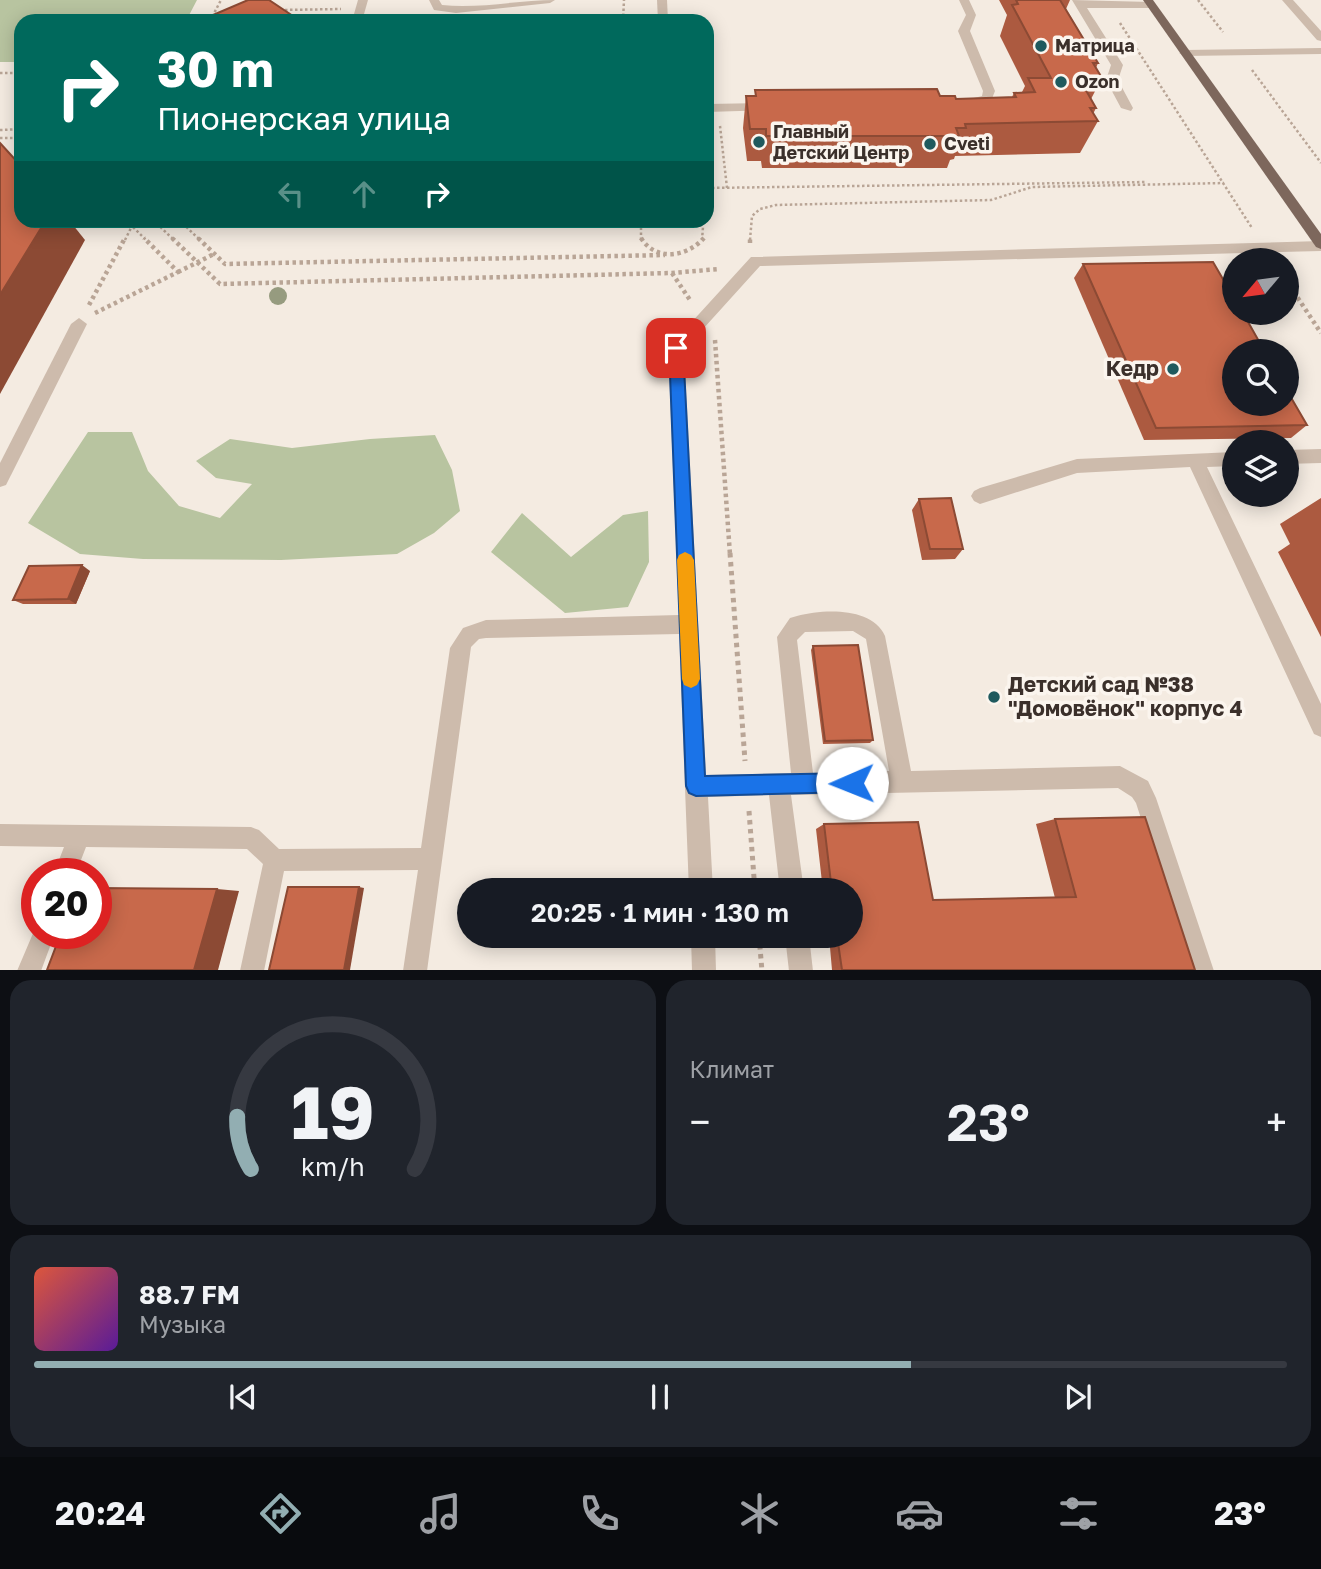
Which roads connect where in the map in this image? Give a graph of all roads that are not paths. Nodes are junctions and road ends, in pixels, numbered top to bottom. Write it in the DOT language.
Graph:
graph roads {
  1 [pos="434,0"];
  2 [pos="550,0"];
  3 [pos="964,0"];
  4 [pos="1287,0"];
  5 [pos="1079,2"];
  6 [pos="1149,2"];
  7 [pos="1321,38"];
  8 [pos="1321,51"];
  9 [pos="1185,53"];
  10 [pos="954,104"];
  11 [pos="774,107"];
  12 [pos="714,108"];
  13 [pos="1127,108"];
  14 [pos="1321,245"];
  15 [pos="80,322"];
  16 [pos="1321,456"];
  17 [pos="1299,457"];
  18 [pos="1222,459"];
  19 [pos="1195,460"];
  20 [pos="0,480"];
  21 [pos="980,496"];
  22 [pos="688,624"];
  23 [pos="1321,727"];
  24 [pos="902,781"];
  25 [pos="779,784"];
  26 [pos="803,784"];
  27 [pos="696,786"];
  28 [pos="0,835"];
  29 [pos="79,836"];
  30 [pos="71,858"];
  31 [pos="430,859"];
  32 [pos="275,860"];
  33 [pos="700,878"];
  34 [pos="790,878"];
  35 [pos="703,948"];
  36 [pos="798,948"];
  37 [pos="37,949"];
  38 [pos="29,970"];
  39 [pos="252,970"];
  40 [pos="415,970"];
  41 [pos="704,970"];
  42 [pos="801,970"];
  43 [pos="1202,970"];
  1 -- 2 [label="street"];
  3 -- 10 [label="street"];
  4 -- 7 [label="street"];
  5 -- 6 [label="street"];
  5 -- 13 [label="street"];
  6 -- 9 [label="main road"];
  8 -- 9 [label="street"];
  9 -- 14 [label="main road"];
  11 -- 12 [label="street"];
  14 -- 22 [label="street"];
  15 -- 20 [label="street"];
  16 -- 17 [label="street"];
  18 -- 19 [label="street"];
  19 -- 21 [label="street"];
  19 -- 23 [label="street"];
  22 -- 27 [label="street"];
  22 -- 31 [label="street"];
  24 -- 26 [label="street"];
  24 -- 26 [label="street"];
  24 -- 43 [label="street"];
  25 -- 26 [label="street"];
  25 -- 27 [label="street"];
  25 -- 34 [label="street"];
  27 -- 33 [label="street"];
  28 -- 29 [label="street"];
  29 -- 30 [label="street"];
  29 -- 32 [label="street"];
  31 -- 32 [label="street"];
  31 -- 40 [label="street"];
  32 -- 39 [label="street"];
  35 -- 41 [label="street"];
  36 -- 42 [label="street"];
  37 -- 38 [label="street"];
}
